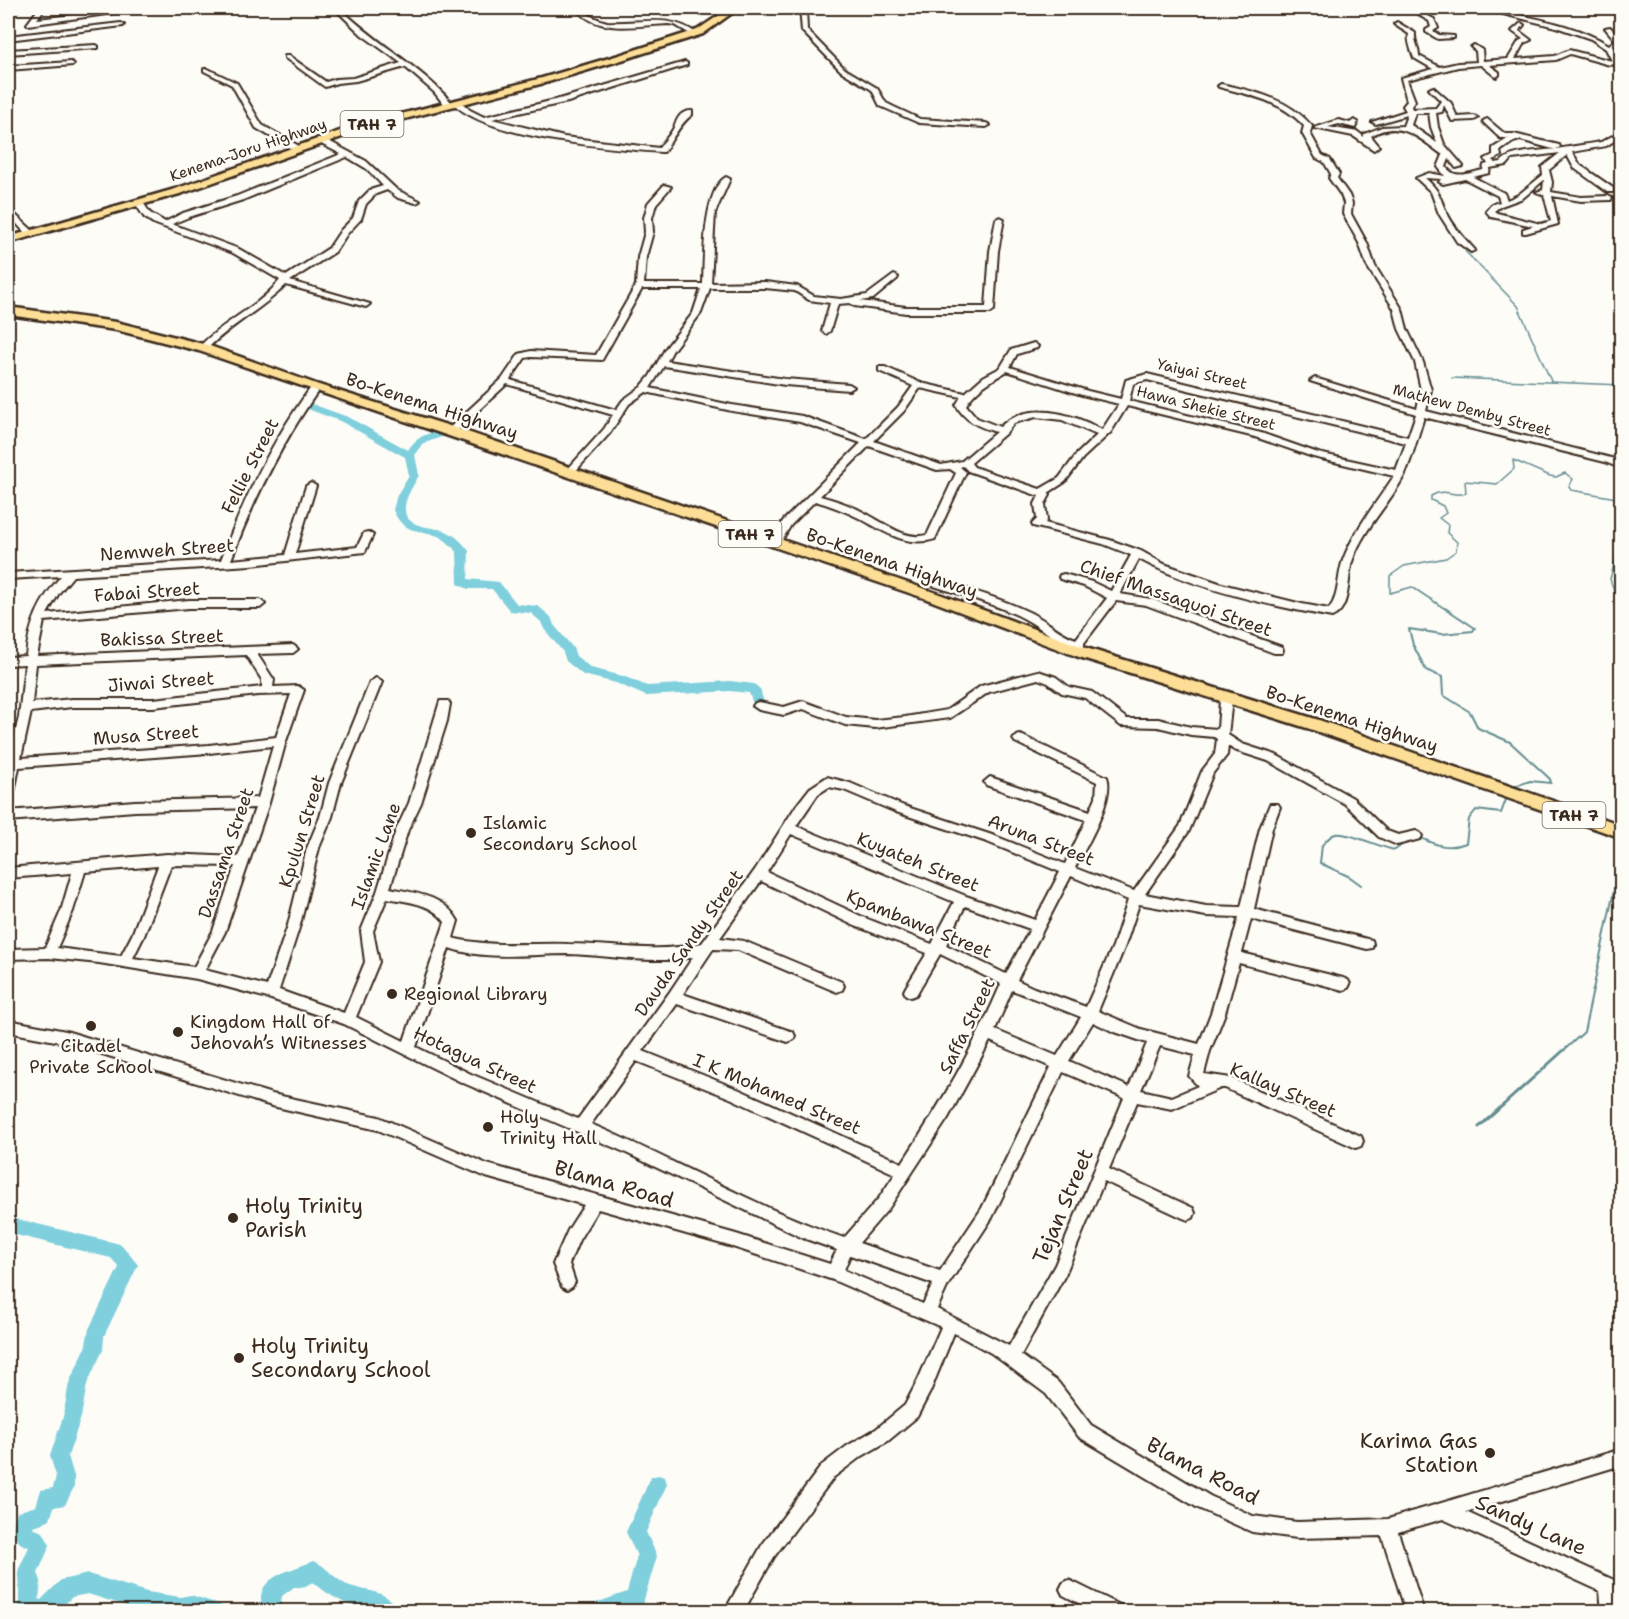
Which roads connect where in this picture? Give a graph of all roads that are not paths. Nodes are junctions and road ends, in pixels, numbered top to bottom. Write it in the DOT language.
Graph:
graph roads {
  1 [pos="21,8"];
  2 [pos="42,8"];
  3 [pos="147,8"];
  4 [pos="338,8"];
  5 [pos="735,8"];
  6 [pos="803,8"];
  7 [pos="1497,8"];
  8 [pos="579,9"];
  9 [pos="1417,9"];
  10 [pos="8,10"];
  11 [pos="32,22"];
  12 [pos="121,25"];
  13 [pos="1521,25"];
  14 [pos="1608,27"];
  15 [pos="694,34"];
  16 [pos="20,37"];
  17 [pos="1452,37"];
  18 [pos="8,38"];
  19 [pos="96,47"];
  20 [pos="1474,47"];
  21 [pos="1610,48"];
  22 [pos="8,52"];
  23 [pos="287,57"];
  24 [pos="1511,60"];
  25 [pos="1428,62"];
  26 [pos="1617,62"];
  27 [pos="71,64"];
  28 [pos="406,64"];
  29 [pos="685,64"];
  30 [pos="1482,64"];
  31 [pos="8,68"];
  32 [pos="206,70"];
  33 [pos="1440,70"];
  34 [pos="1622,73"];
  35 [pos="1496,75"];
  36 [pos="1419,76"];
  37 [pos="1221,86"];
  38 [pos="1433,89"];
  39 [pos="1444,102"];
  40 [pos="453,104"];
  41 [pos="1433,111"];
  42 [pos="690,113"];
  43 [pos="1411,113"];
  44 [pos="1474,118"];
  45 [pos="482,120"];
  46 [pos="1487,121"];
  47 [pos="1354,122"];
  48 [pos="1376,122"];
  49 [pos="986,125"];
  50 [pos="1410,128"];
  51 [pos="1313,129"];
  52 [pos="1622,133"];
  53 [pos="1503,136"];
  54 [pos="1526,138"];
  55 [pos="320,140"];
  56 [pos="1501,147"];
  57 [pos="296,148"];
  58 [pos="1567,150"];
  59 [pos="347,154"];
  60 [pos="1447,154"];
  61 [pos="1460,166"];
  62 [pos="1493,166"];
  63 [pos="1547,176"];
  64 [pos="1462,178"];
  65 [pos="726,179"];
  66 [pos="1445,179"];
  67 [pos="388,187"];
  68 [pos="667,187"];
  69 [pos="1527,191"];
  70 [pos="1546,193"];
  71 [pos="417,201"];
  72 [pos="139,203"];
  73 [pos="1504,203"];
  74 [pos="8,210"];
  75 [pos="1000,219"];
  76 [pos="164,225"];
  77 [pos="29,232"];
  78 [pos="8,240"];
  79 [pos="1471,250"];
  80 [pos="894,277"];
  81 [pos="284,281"];
  82 [pos="707,284"];
  83 [pos="640,285"];
  84 [pos="840,301"];
  85 [pos="366,304"];
  86 [pos="8,311"];
  87 [pos="826,331"];
  88 [pos="1034,346"];
  89 [pos="203,348"];
  90 [pos="660,363"];
  91 [pos="1005,368"];
  92 [pos="882,369"];
  93 [pos="505,381"];
  94 [pos="1315,381"];
  95 [pos="918,385"];
  96 [pos="849,387"];
  97 [pos="315,388"];
  98 [pos="644,389"];
  99 [pos="967,396"];
  100 [pos="1124,404"];
  101 [pos="1421,413"];
  102 [pos="619,414"];
  103 [pos="451,431"];
  104 [pos="1003,431"];
  105 [pos="1103,435"];
  106 [pos="1411,441"];
  107 [pos="867,442"];
  108 [pos="1622,466"];
  109 [pos="966,468"];
  110 [pos="570,472"];
  111 [pos="1400,474"];
  112 [pos="311,486"];
  113 [pos="1041,493"];
  114 [pos="813,497"];
  115 [pos="368,536"];
  116 [pos="775,543"];
  117 [pos="1137,554"];
  118 [pos="289,556"];
  119 [pos="225,563"];
  120 [pos="69,574"];
  121 [pos="8,576"];
  122 [pos="1064,577"];
  123 [pos="932,582"];
  124 [pos="1113,597"];
  125 [pos="260,604"];
  126 [pos="38,618"];
  127 [pos="1080,647"];
  128 [pos="293,649"];
  129 [pos="1278,650"];
  130 [pos="249,651"];
  131 [pos="32,660"];
  132 [pos="8,661"];
  133 [pos="376,682"];
  134 [pos="298,690"];
  135 [pos="267,691"];
  136 [pos="1226,699"];
  137 [pos="444,704"];
  138 [pos="759,705"];
  139 [pos="26,708"];
  140 [pos="1222,736"];
  141 [pos="1019,740"];
  142 [pos="280,741"];
  143 [pos="11,763"];
  144 [pos="827,782"];
  145 [pos="990,782"];
  146 [pos="8,793"];
  147 [pos="263,803"];
  148 [pos="1274,807"];
  149 [pos="8,816"];
  150 [pos="1092,817"];
  151 [pos="788,828"];
  152 [pos="1622,831"];
  153 [pos="1416,836"];
  154 [pos="166,859"];
  155 [pos="242,862"];
  156 [pos="80,868"];
  157 [pos="1067,869"];
  158 [pos="8,873"];
  159 [pos="759,874"];
  160 [pos="383,892"];
  161 [pos="1137,898"];
  162 [pos="962,900"];
  163 [pos="1246,912"];
  164 [pos="1037,926"];
  165 [pos="444,940"];
  166 [pos="1367,944"];
  167 [pos="709,946"];
  168 [pos="937,949"];
  169 [pos="49,953"];
  170 [pos="8,954"];
  171 [pos="1234,956"];
  172 [pos="124,962"];
  173 [pos="197,973"];
  174 [pos="1010,981"];
  175 [pos="1343,984"];
  176 [pos="837,986"];
  177 [pos="911,991"];
  178 [pos="271,993"];
  179 [pos="674,997"];
  180 [pos="1090,1014"];
  181 [pos="348,1020"];
  182 [pos="8,1026"];
  183 [pos="987,1033"];
  184 [pos="788,1036"];
  185 [pos="1156,1038"];
  186 [pos="408,1049"];
  187 [pos="1203,1051"];
  188 [pos="634,1054"];
  189 [pos="1060,1063"];
  190 [pos="1226,1082"];
  191 [pos="1133,1095"];
  192 [pos="580,1126"];
  193 [pos="1356,1141"];
  194 [pos="904,1171"];
  195 [pos="1100,1172"];
  196 [pos="594,1202"];
  197 [pos="1188,1214"];
  198 [pos="847,1246"];
  199 [pos="834,1273"];
  200 [pos="943,1280"];
  201 [pos="567,1282"];
  202 [pos="927,1313"];
  203 [pos="950,1323"];
  204 [pos="1012,1357"];
  205 [pos="1622,1457"];
  206 [pos="1445,1511"];
  207 [pos="1388,1527"];
  208 [pos="1615,1586"];
  209 [pos="1070,1589"];
  210 [pos="734,1611"];
  211 [pos="1116,1611"];
  212 [pos="1415,1611"];
  213 [pos="1611,1611"];
  1 -- 10 [label="street"];
  2 -- 11 [label="street"];
  3 -- 11 [label="street"];
  4 -- 28 [label="street"];
  5 -- 15 [label="highway, Kenema-Joru Highway / TAH 7"];
  6 -- 49 [label="street"];
  7 -- 21 [label="street"];
  8 -- 15 [label="street"];
  9 -- 17 [label="street"];
  9 -- 25 [label="street"];
  11 -- 16 [label="street"];
  12 -- 16 [label="street"];
  13 -- 24 [label="street"];
  14 -- 21 [label="street"];
  15 -- 40 [label="highway, Kenema-Joru Highway / TAH 7"];
  16 -- 18 [label="street"];
  19 -- 22 [label="street"];
  20 -- 30 [label="street"];
  21 -- 26 [label="street"];
  23 -- 28 [label="street"];
  24 -- 26 [label="street"];
  24 -- 30 [label="street"];
  25 -- 33 [label="street"];
  25 -- 36 [label="street"];
  26 -- 34 [label="street"];
  27 -- 31 [label="street"];
  28 -- 40 [label="street"];
  29 -- 45 [label="street"];
  30 -- 33 [label="street"];
  30 -- 35 [label="street"];
  32 -- 57 [label="street"];
  33 -- 36 [label="street"];
  36 -- 43 [label="street"];
  37 -- 51 [label="street"];
  38 -- 39 [label="street"];
  39 -- 41 [label="street"];
  39 -- 44 [label="street"];
  40 -- 45 [label="street"];
  40 -- 55 [label="highway, Kenema-Joru Highway / TAH 7"];
  41 -- 43 [label="street"];
  41 -- 60 [label="street"];
  42 -- 45 [label="street"];
  43 -- 48 [label="street"];
  43 -- 50 [label="street"];
  46 -- 53 [label="street"];
  47 -- 51 [label="street"];
  50 -- 51 [label="street"];
  50 -- 60 [label="street"];
  51 -- 101 [label="street"];
  52 -- 58 [label="street"];
  53 -- 54 [label="street"];
  53 -- 56 [label="street"];
  54 -- 56 [label="street"];
  54 -- 58 [label="street"];
  55 -- 57 [label="highway, Kenema-Joru Highway / TAH 7"];
  55 -- 59 [label="street"];
  56 -- 62 [label="street"];
  57 -- 72 [label="highway, Kenema-Joru Highway / TAH 7"];
  58 -- 62 [label="street"];
  58 -- 63 [label="street"];
  58 -- 70 [label="street"];
  59 -- 67 [label="street"];
  59 -- 76 [label="street"];
  60 -- 61 [label="street"];
  60 -- 66 [label="street"];
  62 -- 64 [label="street"];
  63 -- 69 [label="street"];
  63 -- 70 [label="street"];
  64 -- 66 [label="street"];
  64 -- 73 [label="street"];
  65 -- 82 [label="street"];
  66 -- 79 [label="street"];
  67 -- 71 [label="street"];
  67 -- 81 [label="street"];
  68 -- 83 [label="street"];
  69 -- 70 [label="street"];
  69 -- 73 [label="street"];
  70 -- 73 [label="street"];
  72 -- 76 [label="street"];
  72 -- 77 [label="highway, Kenema-Joru Highway / TAH 7"];
  74 -- 77 [label="street"];
  75 -- 84 [label="street"];
  76 -- 81 [label="street"];
  77 -- 78 [label="highway, Kenema-Joru Highway / TAH 7"];
  80 -- 84 [label="street"];
  81 -- 85 [label="street"];
  81 -- 89 [label="street"];
  82 -- 83 [label="street"];
  82 -- 84 [label="street"];
  82 -- 90 [label="street"];
  83 -- 93 [label="street"];
  84 -- 87 [label="street"];
  86 -- 89 [label="highway, Bo-Kenema Highway / TAH 7"];
  88 -- 91 [label="street"];
  89 -- 97 [label="highway, Bo-Kenema Highway / TAH 7"];
  90 -- 96 [label="street"];
  90 -- 98 [label="street"];
  91 -- 99 [label="street"];
  91 -- 100 [label="street, Hawa Shekie Street"];
  92 -- 95 [label="street"];
  93 -- 102 [label="street"];
  93 -- 103 [label="street"];
  94 -- 101 [label="street, Mathew Demby Street"];
  95 -- 99 [label="street"];
  95 -- 107 [label="street"];
  97 -- 103 [label="highway, Bo-Kenema Highway / TAH 7"];
  97 -- 119 [label="street, Fellie Street"];
  98 -- 102 [label="street"];
  98 -- 107 [label="street"];
  99 -- 104 [label="street"];
  100 -- 105 [label="street, Yaiyai Street"];
  100 -- 106 [label="street, Yaiyai Street"];
  100 -- 111 [label="street, Hawa Shekie Street"];
  101 -- 106 [label="street"];
  101 -- 108 [label="street, Mathew Demby Street"];
  102 -- 110 [label="street"];
  103 -- 110 [label="highway, Bo-Kenema Highway / TAH 7"];
  104 -- 105 [label="street"];
  104 -- 109 [label="street"];
  105 -- 113 [label="street, Yaiyai Street"];
  106 -- 111 [label="street"];
  107 -- 109 [label="street"];
  107 -- 114 [label="street"];
  109 -- 113 [label="street"];
  109 -- 114 [label="street"];
  110 -- 116 [label="highway, Bo-Kenema Highway / TAH 7"];
  111 -- 117 [label="street"];
  112 -- 118 [label="street"];
  113 -- 117 [label="street"];
  114 -- 116 [label="street"];
  115 -- 118 [label="street, Nemweh Street"];
  116 -- 127 [label="highway, Bo-Kenema Highway / TAH 7"];
  117 -- 124 [label="street"];
  118 -- 119 [label="street, Nemweh Street"];
  119 -- 120 [label="street, Nemweh Street"];
  120 -- 121 [label="street, Nemweh Street"];
  120 -- 126 [label="street"];
  122 -- 124 [label="street, Chief Massaquoi Street"];
  123 -- 127 [label="street"];
  124 -- 127 [label="street"];
  124 -- 129 [label="street, Chief Massaquoi Street"];
  125 -- 126 [label="street, Fabai Street"];
  126 -- 131 [label="street"];
  127 -- 136 [label="highway, Bo-Kenema Highway / TAH 7"];
  128 -- 130 [label="street, Bakissa Street"];
  130 -- 131 [label="street, Bakissa Street"];
  130 -- 135 [label="street"];
  131 -- 132 [label="street, Bakissa Street"];
  131 -- 139 [label="street"];
  133 -- 178 [label="street, Kpulun Street"];
  134 -- 135 [label="street, Jiwai Street"];
  134 -- 142 [label="street, Dassama Street"];
  135 -- 139 [label="street, Jiwai Street"];
  136 -- 140 [label="street"];
  136 -- 152 [label="highway, Bo-Kenema Highway / TAH 7"];
  137 -- 160 [label="street, Islamic Lane"];
  138 -- 140 [label="street"];
  139 -- 143 [label="street"];
  140 -- 153 [label="street"];
  140 -- 161 [label="street"];
  141 -- 150 [label="street, Saffa Street"];
  142 -- 143 [label="street, Musa Street"];
  142 -- 147 [label="street, Dassama Street"];
  143 -- 146 [label="street"];
  144 -- 151 [label="street, Dauda Sandy Street"];
  144 -- 157 [label="street, Aruna Street"];
  145 -- 150 [label="street"];
  147 -- 149 [label="street"];
  147 -- 155 [label="street, Dassama Street"];
  148 -- 163 [label="street"];
  150 -- 157 [label="street, Saffa Street"];
  151 -- 159 [label="street, Dauda Sandy Street"];
  151 -- 162 [label="street, Kuyateh Street"];
  154 -- 155 [label="street"];
  154 -- 156 [label="street"];
  154 -- 172 [label="street"];
  155 -- 173 [label="street, Dassama Street"];
  156 -- 158 [label="street"];
  156 -- 169 [label="street"];
  157 -- 161 [label="street, Aruna Street"];
  157 -- 164 [label="street, Saffa Street"];
  159 -- 167 [label="street, Dauda Sandy Street"];
  159 -- 168 [label="street, Kpambawa Street"];
  160 -- 165 [label="street"];
  160 -- 181 [label="street, Islamic Lane"];
  161 -- 163 [label="street, Aruna Street"];
  161 -- 180 [label="street"];
  162 -- 164 [label="street, Kuyateh Street"];
  162 -- 168 [label="street"];
  163 -- 166 [label="street, Aruna Street"];
  163 -- 171 [label="street"];
  164 -- 174 [label="street, Saffa Street"];
  165 -- 167 [label="street"];
  165 -- 186 [label="street"];
  167 -- 176 [label="street"];
  167 -- 179 [label="street, Dauda Sandy Street"];
  168 -- 174 [label="street, Kpambawa Street"];
  168 -- 177 [label="street"];
  169 -- 170 [label="street, Hotagua Street"];
  169 -- 172 [label="street, Hotagua Street"];
  171 -- 175 [label="street"];
  171 -- 187 [label="street"];
  172 -- 173 [label="street, Hotagua Street"];
  173 -- 178 [label="street, Hotagua Street"];
  174 -- 180 [label="street, Kpambawa Street"];
  174 -- 183 [label="street, Saffa Street"];
  178 -- 181 [label="street, Hotagua Street"];
  179 -- 184 [label="street"];
  179 -- 188 [label="street, Dauda Sandy Street"];
  180 -- 185 [label="street, Kpambawa Street"];
  180 -- 189 [label="street"];
  181 -- 186 [label="street, Hotagua Street"];
  182 -- 196 [label="street, Blama Road"];
  183 -- 189 [label="street"];
  183 -- 194 [label="street, Saffa Street"];
  185 -- 187 [label="street, Kpambawa Street"];
  185 -- 191 [label="street, Tejan Street"];
  186 -- 192 [label="street, Hotagua Street"];
  187 -- 190 [label="street, Kallay Street"];
  188 -- 192 [label="street, Dauda Sandy Street"];
  188 -- 194 [label="street, I K Mohamed Street"];
  189 -- 191 [label="street"];
  189 -- 200 [label="street"];
  190 -- 191 [label="street"];
  190 -- 193 [label="street, Kallay Street"];
  191 -- 195 [label="street, Tejan Street"];
  192 -- 198 [label="street, Hotagua Street"];
  194 -- 198 [label="street, Saffa Street"];
  195 -- 197 [label="street"];
  195 -- 204 [label="street, Tejan Street"];
  196 -- 199 [label="street, Blama Road"];
  196 -- 201 [label="street"];
  198 -- 199 [label="street, Saffa Street"];
  198 -- 200 [label="street, Hotagua Street"];
  199 -- 202 [label="street, Blama Road"];
  200 -- 202 [label="street"];
  202 -- 203 [label="street, Blama Road"];
  203 -- 204 [label="street, Blama Road"];
  203 -- 210 [label="street"];
  204 -- 207 [label="street, Blama Road"];
  205 -- 206 [label="street, Blama Road"];
  206 -- 207 [label="street, Blama Road"];
  206 -- 208 [label="street, Sandy Lane"];
  207 -- 212 [label="street"];
  208 -- 213 [label="street, Sandy Lane"];
  209 -- 211 [label="street"];
}
